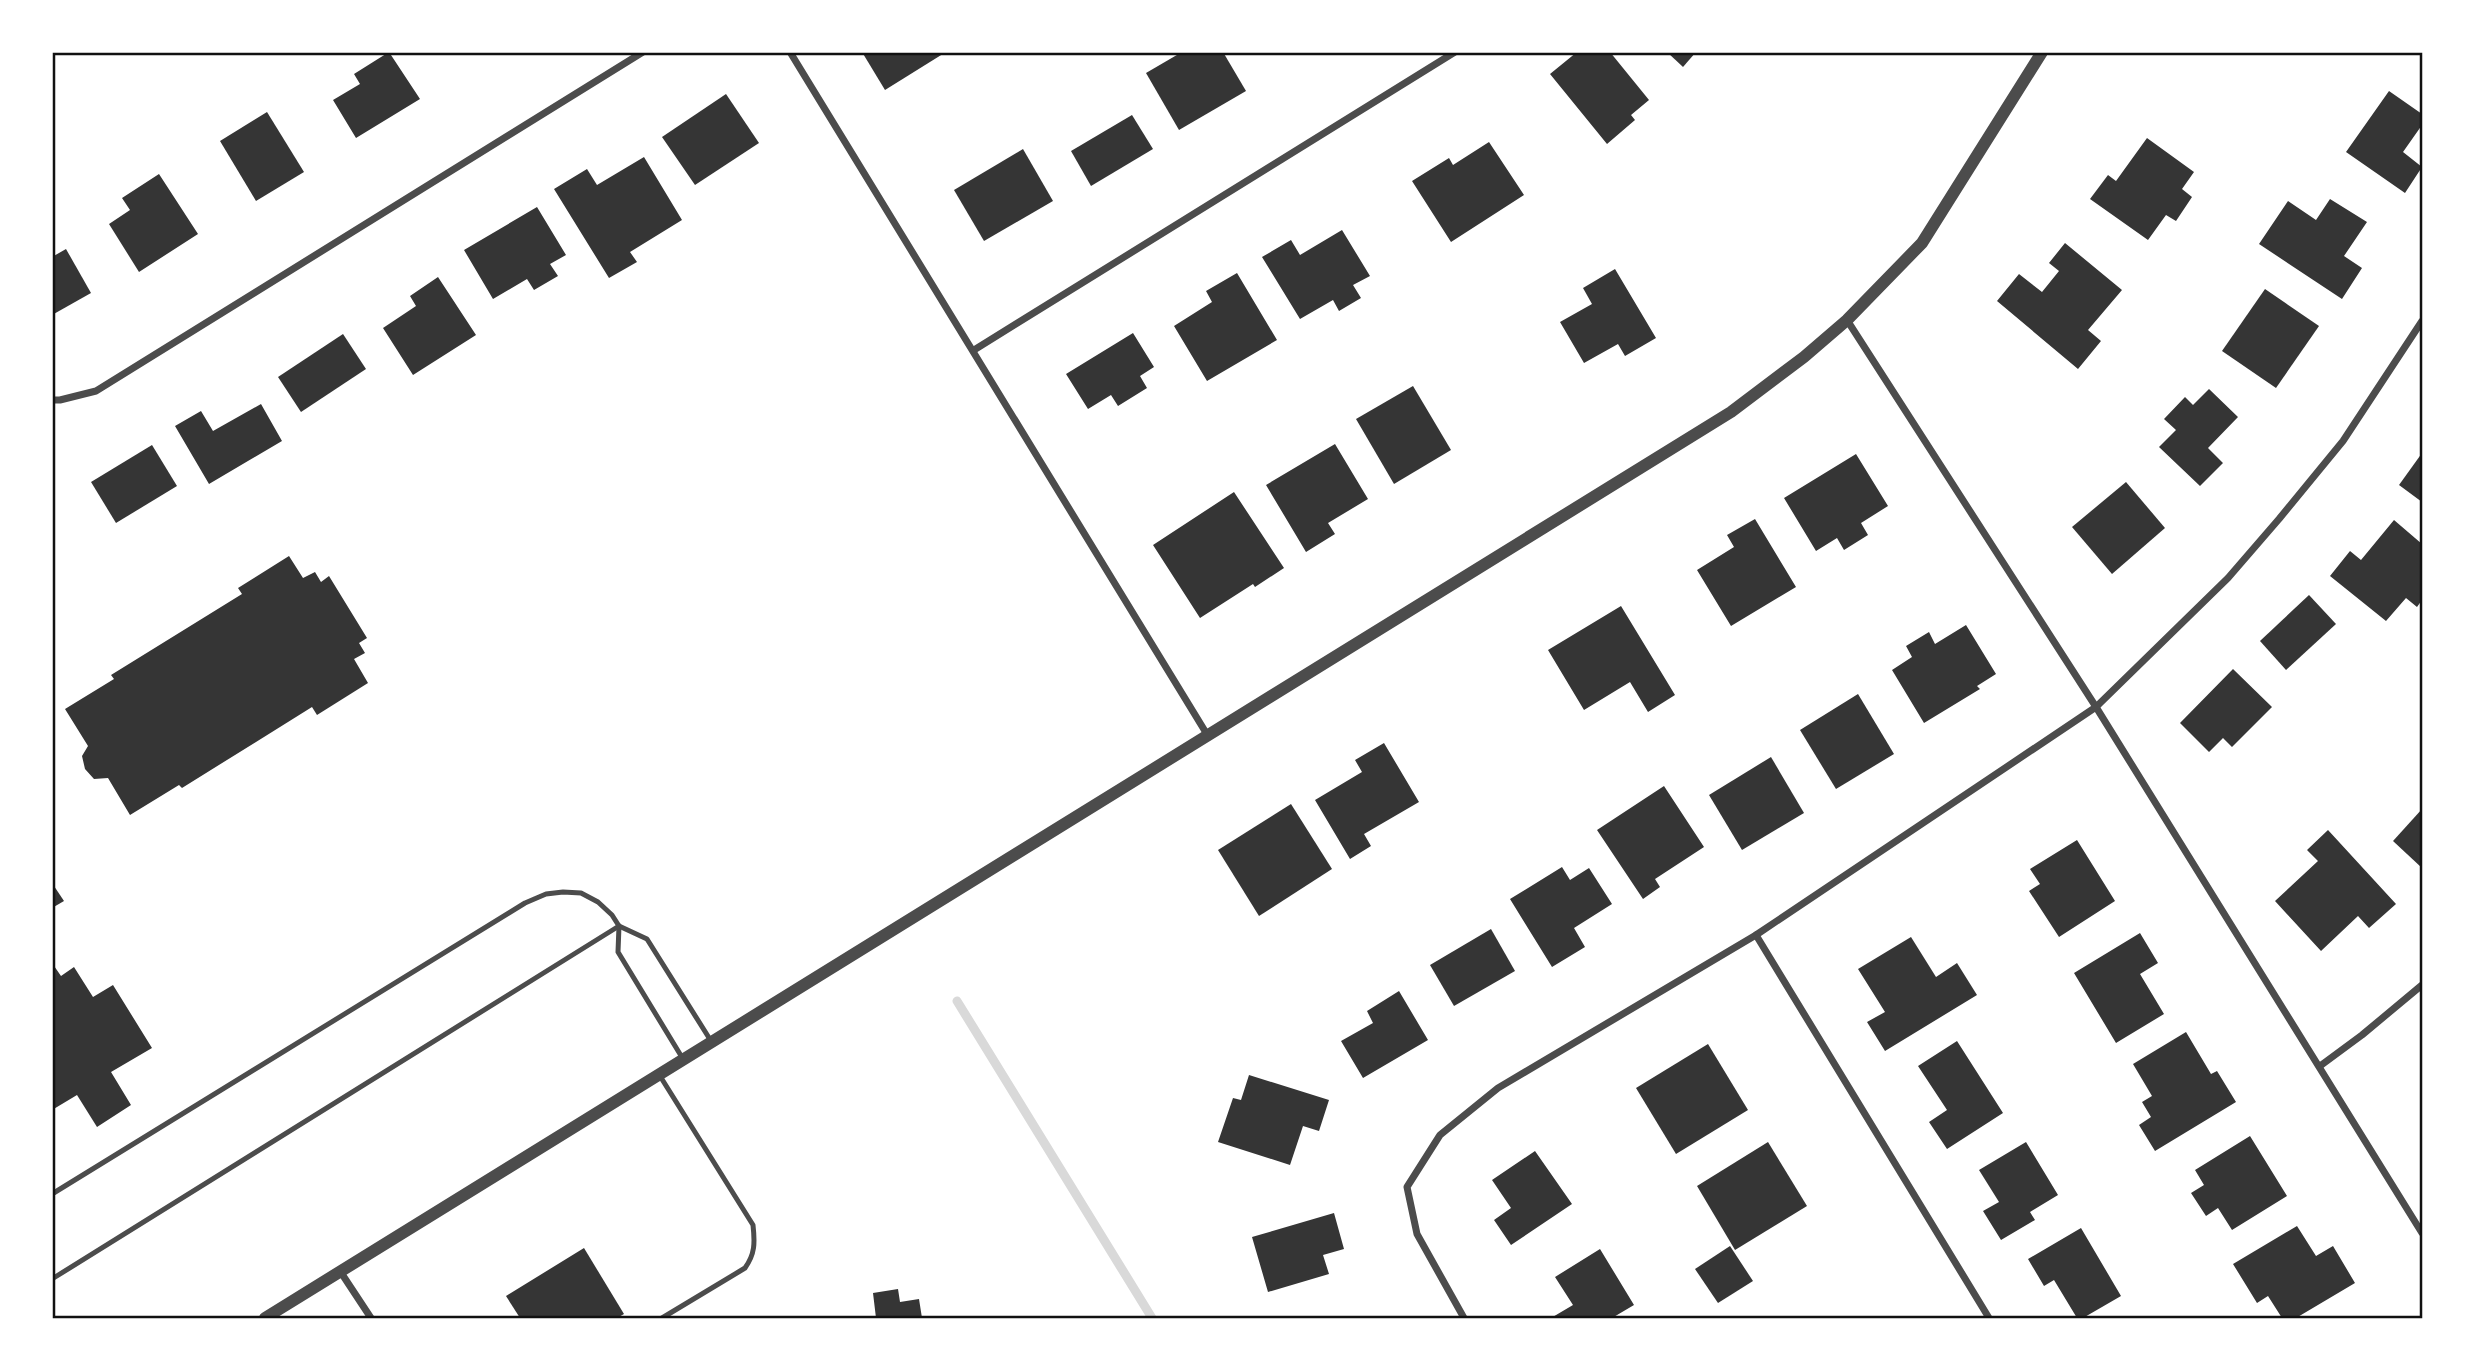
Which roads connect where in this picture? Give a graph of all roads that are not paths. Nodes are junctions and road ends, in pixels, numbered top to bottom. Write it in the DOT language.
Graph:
graph roads {
  1 [pos="643,52"];
  2 [pos="790,52"];
  3 [pos="1455,52"];
  4 [pos="2042,52"];
  5 [pos="1847,320"];
  6 [pos="2423,321"];
  7 [pos="974,350"];
  8 [pos="52,400"];
  9 [pos="2096,707"];
  10 [pos="1209,736"];
  11 [pos="619,926"];
  12 [pos="1756,935"];
  13 [pos="2423,985"];
  14 [pos="713,1043"];
  15 [pos="684,1061"];
  16 [pos="2320,1066"];
  17 [pos="660,1076"];
  18 [pos="52,1194"];
  19 [pos="2423,1233"];
  20 [pos="340,1271"];
  21 [pos="52,1279"];
  22 [pos="265,1318"];
  23 [pos="371,1318"];
  24 [pos="662,1318"];
  25 [pos="1464,1318"];
  26 [pos="1989,1318"];
  1 -- 8 [label="street"];
  2 -- 7 [label="street"];
  3 -- 7 [label="street"];
  4 -- 5 [label="street"];
  5 -- 9 [label="street"];
  5 -- 10 [label="street"];
  6 -- 9 [label="street"];
  7 -- 10 [label="street"];
  9 -- 12 [label="street"];
  9 -- 16 [label="street"];
  10 -- 14 [label="street"];
  11 -- 14 [label="lane"];
  11 -- 15 [label="lane"];
  11 -- 18 [label="lane"];
  11 -- 21 [label="lane"];
  12 -- 25 [label="street"];
  12 -- 26 [label="street"];
  13 -- 16 [label="street"];
  14 -- 15 [label="street"];
  15 -- 17 [label="street"];
  16 -- 19 [label="street"];
  17 -- 20 [label="street"];
  17 -- 24 [label="lane"];
  20 -- 22 [label="street"];
  20 -- 23 [label="street"];
}
